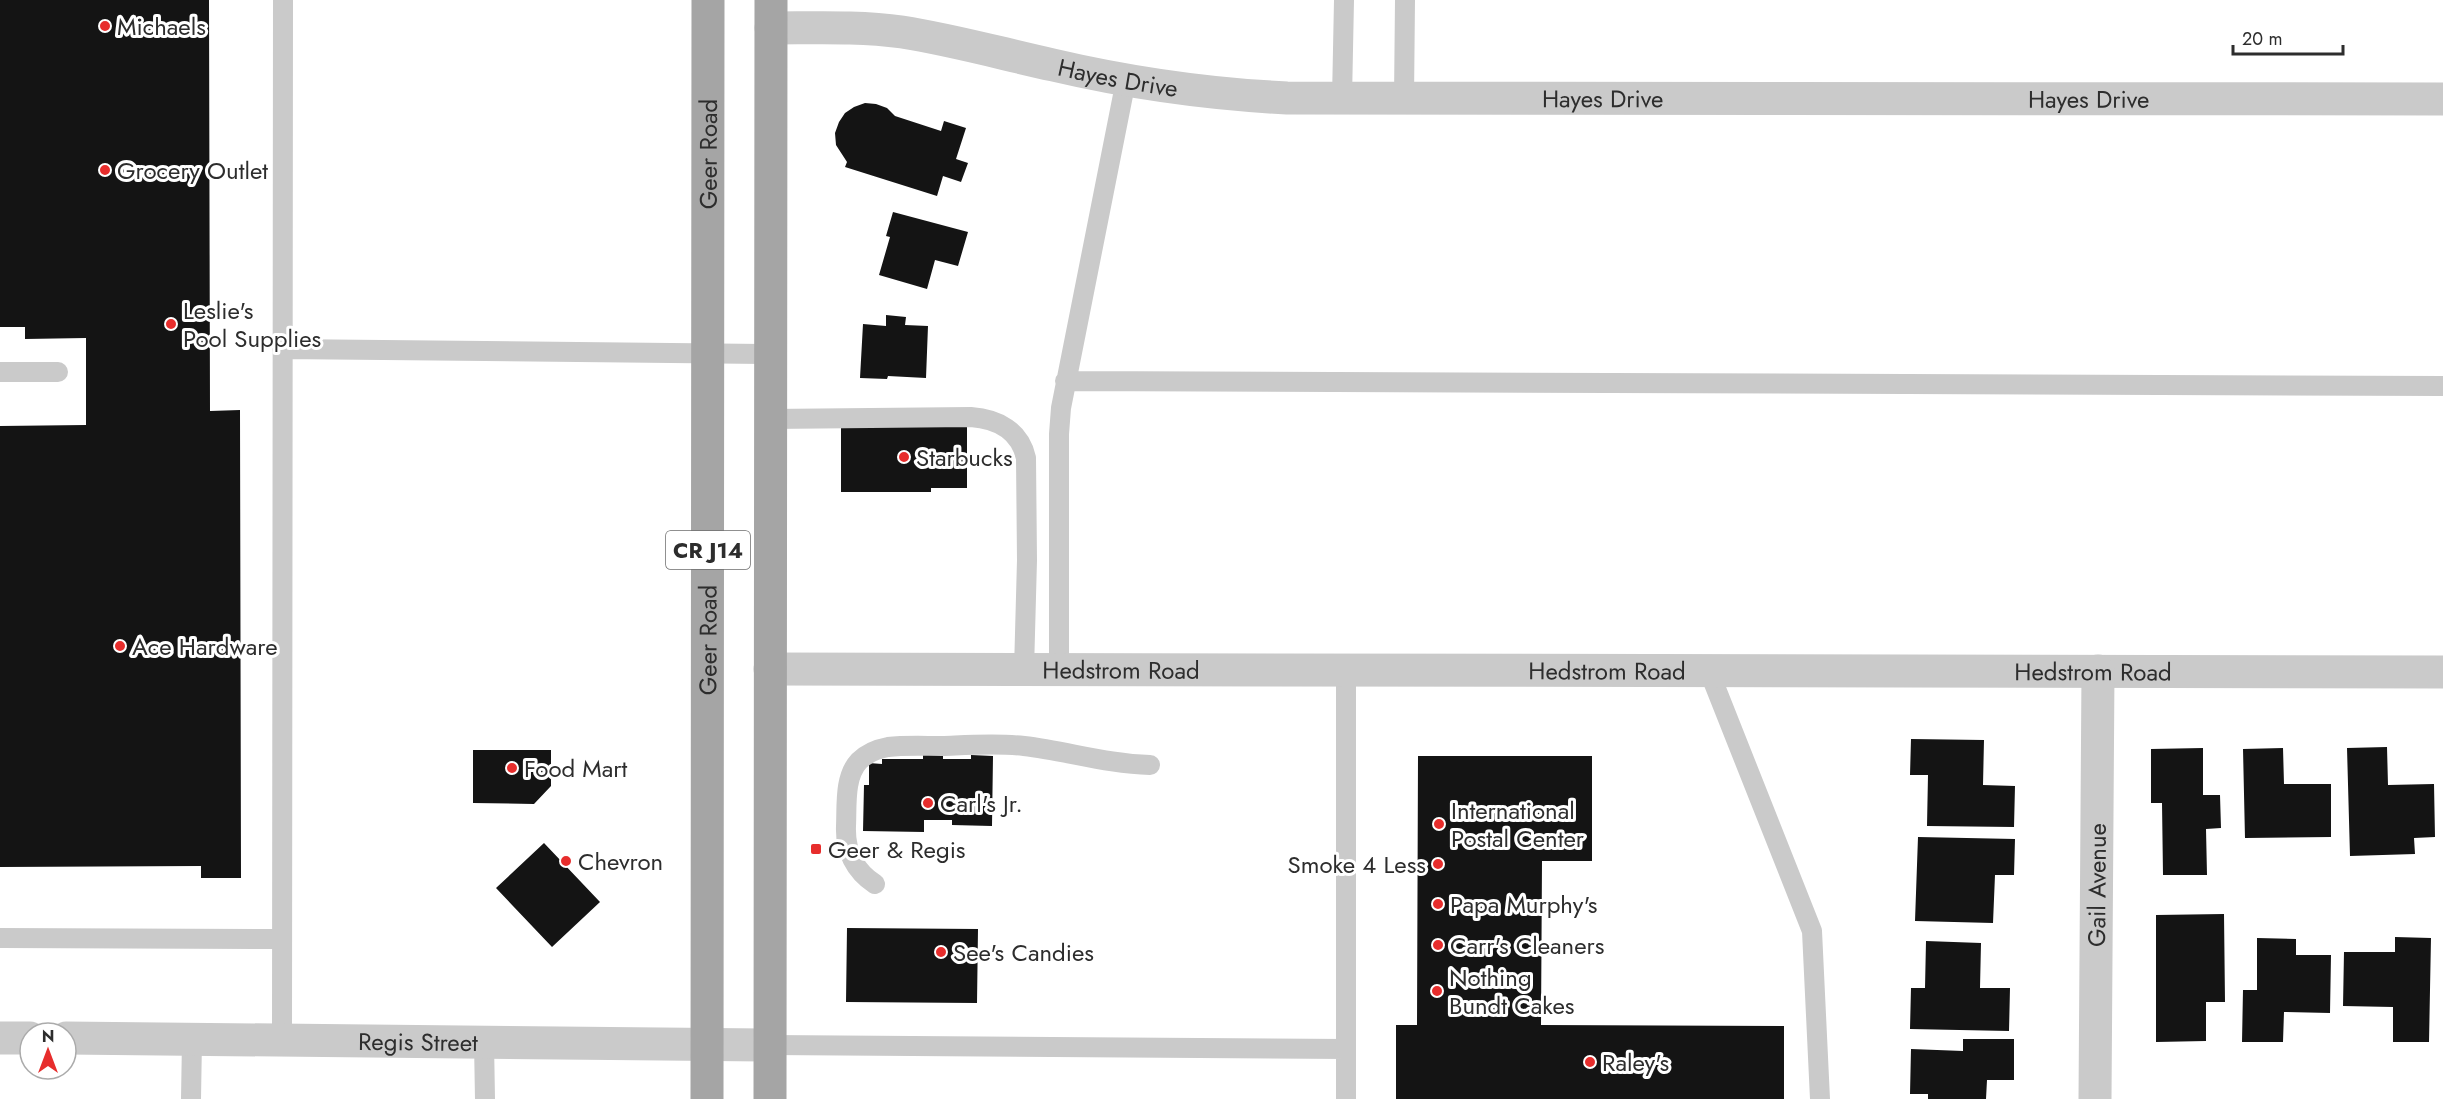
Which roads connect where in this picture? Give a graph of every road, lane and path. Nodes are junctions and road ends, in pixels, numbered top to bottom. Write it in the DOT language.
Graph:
graph roads {
  1 [pos="283,0"];
  2 [pos="708,0"];
  3 [pos="1344,0"];
  4 [pos="1404,0"];
  5 [pos="771,14"];
  6 [pos="1126,80"];
  7 [pos="1342,99"];
  8 [pos="1404,99"];
  9 [pos="2443,99"];
  10 [pos="282,349"];
  11 [pos="708,353"];
  12 [pos="770,354"];
  13 [pos="0,372"];
  14 [pos="58,372"];
  15 [pos="1065,381"];
  16 [pos="2443,386"];
  17 [pos="770,419"];
  18 [pos="770,669"];
  19 [pos="1024,670"];
  20 [pos="1059,670"];
  21 [pos="1346,670"];
  22 [pos="1709,671"];
  23 [pos="2097,671"];
  24 [pos="2443,672"];
  25 [pos="1150,765"];
  26 [pos="875,884"];
  27 [pos="0,938"];
  28 [pos="282,939"];
  29 [pos="0,1038"];
  30 [pos="18,1038"];
  31 [pos="78,1038"];
  32 [pos="192,1040"];
  33 [pos="282,1040"];
  34 [pos="484,1042"];
  35 [pos="707,1045"];
  36 [pos="770,1045"];
  37 [pos="1347,1049"];
  38 [pos="191,1099"];
  39 [pos="484,1099"];
  40 [pos="707,1099"];
  41 [pos="770,1099"];
  42 [pos="1347,1099"];
  43 [pos="1820,1099"];
  44 [pos="2095,1099"];
  1 -- 10 [label="lane"];
  2 -- 11 [label="main road, Geer Road / CR J14"];
  3 -- 7 [label="lane"];
  4 -- 8 [label="lane"];
  5 -- 6 [label="street, Hayes Drive"];
  5 -- 12 [label="main road, CR J14"];
  6 -- 7 [label="street, Hayes Drive"];
  6 -- 15 [label="lane"];
  7 -- 8 [label="street, Hayes Drive"];
  8 -- 9 [label="street, Hayes Drive"];
  10 -- 11 [label="lane"];
  10 -- 28 [label="lane"];
  11 -- 12 [label="lane"];
  11 -- 35 [label="main road, Geer Road / CR J14"];
  12 -- 17 [label="main road, CR J14"];
  13 -- 14 [label="lane"];
  15 -- 16 [label="lane"];
  15 -- 20 [label="lane"];
  17 -- 18 [label="main road, CR J14"];
  17 -- 19 [label="lane"];
  18 -- 19 [label="street, Hedstrom Road"];
  18 -- 36 [label="main road, CR J14"];
  19 -- 20 [label="street, Hedstrom Road"];
  20 -- 21 [label="street, Hedstrom Road"];
  21 -- 22 [label="street, Hedstrom Road"];
  21 -- 37 [label="lane"];
  22 -- 23 [label="street, Hedstrom Road"];
  22 -- 43 [label="lane"];
  23 -- 24 [label="street, Hedstrom Road"];
  23 -- 44 [label="street, Gail Avenue"];
  25 -- 26 [label="lane"];
  27 -- 28 [label="lane"];
  28 -- 33 [label="lane"];
  29 -- 30 [label="street"];
  31 -- 32 [label="street, Regis Street"];
  32 -- 33 [label="street, Regis Street"];
  32 -- 38 [label="lane"];
  33 -- 34 [label="street, Regis Street"];
  34 -- 35 [label="street, Regis Street"];
  34 -- 39 [label="lane"];
  35 -- 36 [label="street, Regis Street"];
  35 -- 40 [label="main road, Geer Road / CR J14"];
  36 -- 37 [label="lane"];
  36 -- 41 [label="main road, CR J14"];
  37 -- 42 [label="lane"];
}
